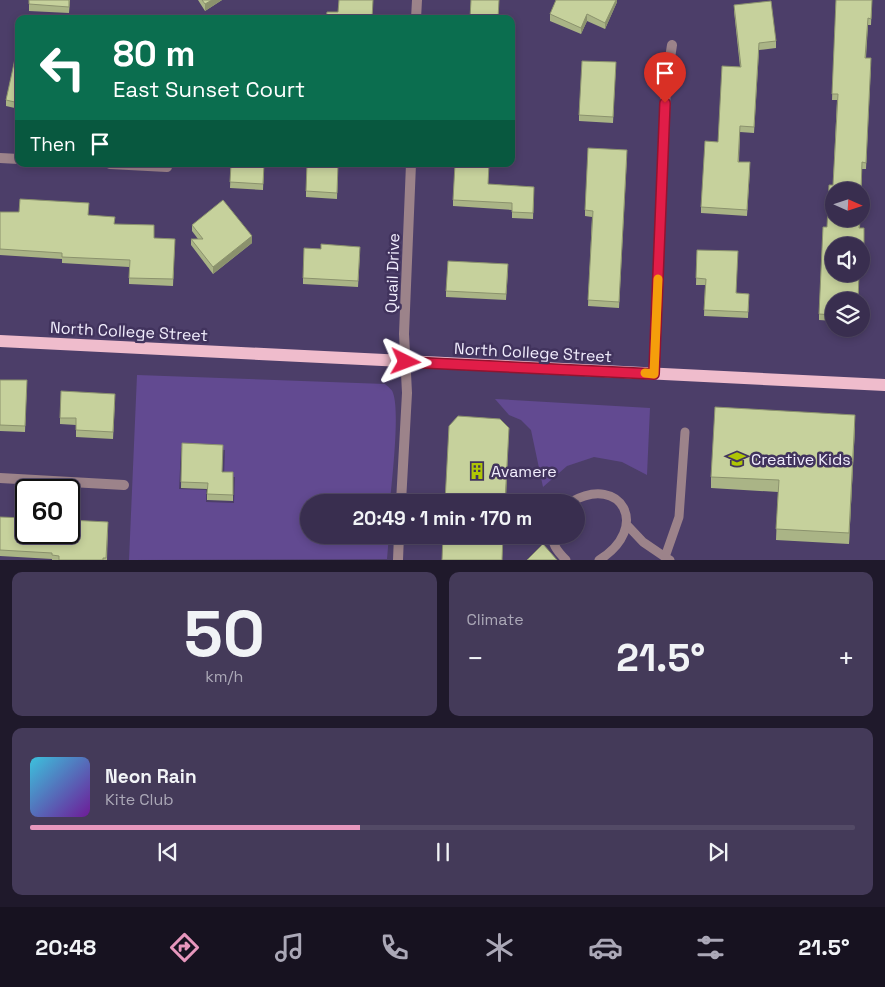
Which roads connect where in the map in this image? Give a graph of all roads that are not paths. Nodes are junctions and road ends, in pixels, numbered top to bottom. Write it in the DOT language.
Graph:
graph roads {
  1 [pos="417,0"];
  2 [pos="416,15"];
  3 [pos="672,45"];
  4 [pos="0,158"];
  5 [pos="15,159"];
  6 [pos="411,167"];
  7 [pos="0,341"];
  8 [pos="406,362"];
  9 [pos="654,374"];
  10 [pos="885,384"];
  11 [pos="685,432"];
  12 [pos="0,478"];
  13 [pos="124,485"];
  14 [pos="402,494"];
  15 [pos="585,496"];
  16 [pos="627,525"];
  17 [pos="399,544"];
  18 [pos="553,544"];
  19 [pos="668,558"];
  20 [pos="398,560"];
  21 [pos="566,560"];
  22 [pos="599,560"];
  1 -- 2 [label="street"];
  3 -- 9 [label="street"];
  4 -- 5 [label="street"];
  6 -- 8 [label="street, Quail Drive"];
  7 -- 8 [label="main road, North College Street"];
  8 -- 9 [label="main road, North College Street"];
  8 -- 14 [label="street, Quail Drive"];
  9 -- 10 [label="main road, North College Street"];
  11 -- 19 [label="lane"];
  12 -- 13 [label="street"];
  15 -- 16 [label="lane"];
  16 -- 19 [label="lane"];
  16 -- 22 [label="lane"];
  17 -- 20 [label="street"];
  18 -- 21 [label="lane"];
}
